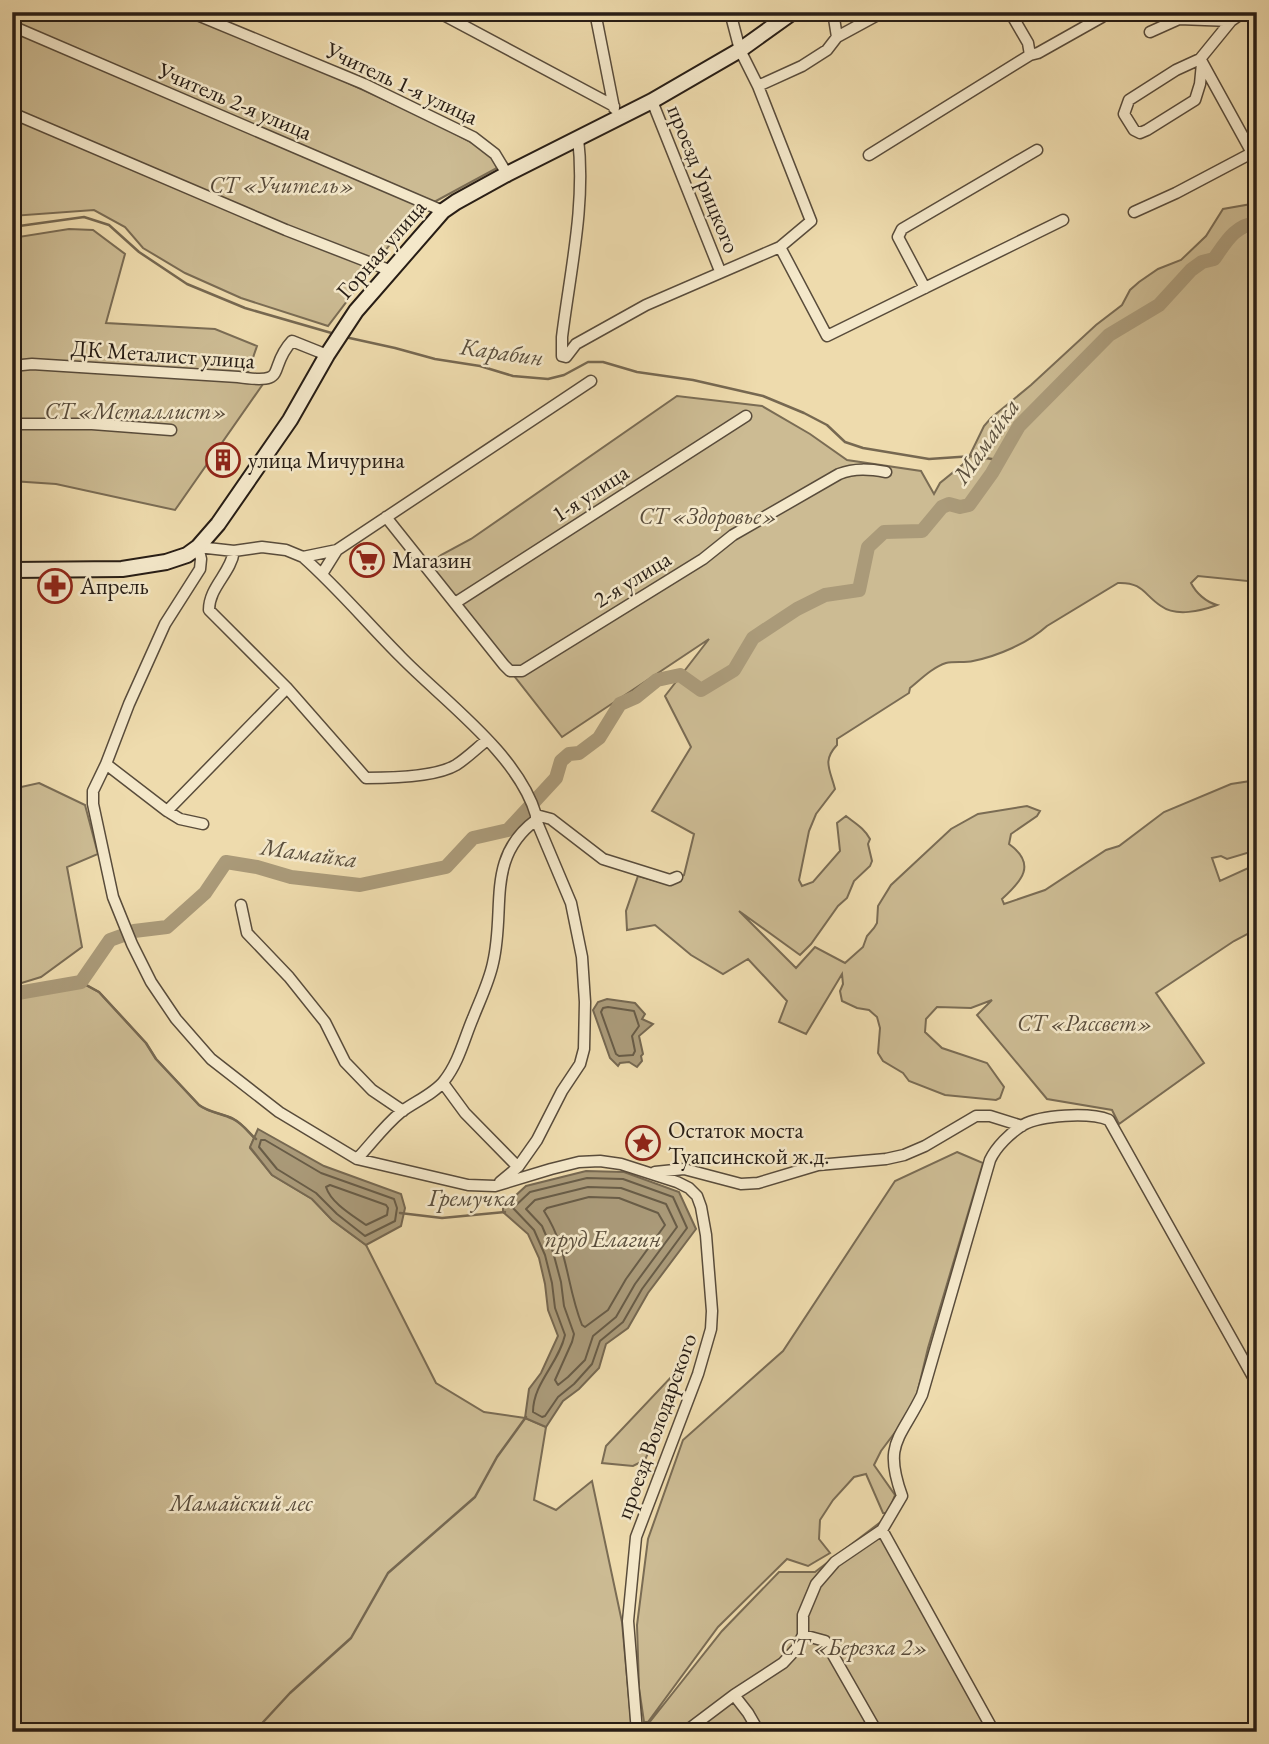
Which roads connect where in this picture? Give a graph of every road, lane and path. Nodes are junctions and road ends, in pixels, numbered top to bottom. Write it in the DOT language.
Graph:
graph roads {
  1 [pos="190,12"];
  2 [pos="438,12"];
  3 [pos="594,12"];
  4 [pos="730,12"];
  5 [pos="793,12"];
  6 [pos="833,12"];
  7 [pos="883,12"];
  8 [pos="1244,12"];
  9 [pos="1011,13"];
  10 [pos="1102,17"];
  11 [pos="1231,21"];
  12 [pos="12,26"];
  13 [pos="1150,32"];
  14 [pos="837,37"];
  15 [pos="740,50"];
  16 [pos="1030,55"];
  17 [pos="1201,61"];
  18 [pos="758,86"];
  19 [pos="652,101"];
  20 [pos="617,112"];
  21 [pos="12,113"];
  22 [pos="578,138"];
  23 [pos="1037,150"];
  24 [pos="869,155"];
  25 [pos="507,174"];
  26 [pos="443,211"];
  27 [pos="1134,212"];
  28 [pos="1063,220"];
  29 [pos="780,247"];
  30 [pos="720,271"];
  31 [pos="385,275"];
  32 [pos="925,288"];
  33 [pos="562,337"];
  34 [pos="576,344"];
  35 [pos="331,349"];
  36 [pos="12,366"];
  37 [pos="591,381"];
  38 [pos="746,416"];
  39 [pos="12,424"];
  40 [pos="171,430"];
  41 [pos="886,472"];
  42 [pos="386,517"];
  43 [pos="198,547"];
  44 [pos="337,550"];
  45 [pos="234,551"];
  46 [pos="303,557"];
  47 [pos="12,570"];
  48 [pos="322,574"];
  49 [pos="455,603"];
  50 [pos="287,688"];
  51 [pos="487,740"];
  52 [pos="106,764"];
  53 [pos="167,811"];
  54 [pos="536,815"];
  55 [pos="203,824"];
  56 [pos="677,877"];
  57 [pos="241,905"];
  58 [pos="443,1083"];
  59 [pos="403,1111"];
  60 [pos="1022,1126"];
  61 [pos="357,1159"];
  62 [pos="519,1167"];
  63 [pos="651,1173"];
  64 [pos="495,1186"];
  65 [pos="1257,1384"];
  66 [pos="882,1530"];
  67 [pos="803,1635"];
  68 [pos="734,1695"];
  69 [pos="636,1732"];
  70 [pos="685,1732"];
  71 [pos="760,1732"];
  72 [pos="877,1732"];
  73 [pos="995,1732"];
  1 -- 25 [label="street, Учитель 1-я улица"];
  2 -- 20 [label="street"];
  3 -- 20 [label="street"];
  4 -- 15 [label="street"];
  5 -- 15 [label="street, Горная улица"];
  6 -- 14 [label="street"];
  7 -- 14 [label="street"];
  8 -- 11 [label="street"];
  9 -- 16 [label="street"];
  10 -- 16 [label="street"];
  11 -- 13 [label="street"];
  11 -- 17 [label="street"];
  12 -- 26 [label="street, Учитель 2-я улица"];
  14 -- 18 [label="street"];
  15 -- 18 [label="street"];
  15 -- 19 [label="street, Горная улица"];
  16 -- 24 [label="street"];
  17 -- 17 [label="street"];
  17 -- 27 [label="street"];
  18 -- 29 [label="street"];
  19 -- 20 [label="street, Горная улица"];
  19 -- 30 [label="street, проезд Урицкого"];
  20 -- 22 [label="street, Горная улица"];
  21 -- 31 [label="street"];
  22 -- 25 [label="street, Горная улица"];
  22 -- 33 [label="street"];
  23 -- 32 [label="street"];
  25 -- 26 [label="street, Горная улица"];
  26 -- 31 [label="street, Горная улица"];
  28 -- 32 [label="street"];
  29 -- 30 [label="street"];
  29 -- 32 [label="street"];
  30 -- 34 [label="street"];
  31 -- 35 [label="street, Горная улица"];
  33 -- 34 [label="street"];
  33 -- 34 [label="street"];
  35 -- 36 [label="street, ДК Металист улица"];
  35 -- 43 [label="street, Горная улица"];
  37 -- 42 [label="street"];
  38 -- 49 [label="street, 1-я улица"];
  39 -- 40 [label="street"];
  41 -- 49 [label="street, 2-я улица"];
  42 -- 44 [label="street"];
  42 -- 49 [label="street"];
  43 -- 45 [label="street"];
  43 -- 47 [label="street"];
  43 -- 52 [label="street, проезд Володарского"];
  44 -- 46 [label="street"];
  44 -- 48 [label="street"];
  45 -- 46 [label="street"];
  45 -- 50 [label="street"];
  46 -- 48 [label="street"];
  48 -- 51 [label="street"];
  50 -- 51 [label="street"];
  50 -- 53 [label="street"];
  51 -- 54 [label="street"];
  52 -- 53 [label="street"];
  52 -- 61 [label="street, проезд Володарского"];
  53 -- 55 [label="street"];
  54 -- 56 [label="street"];
  54 -- 58 [label="street"];
  54 -- 62 [label="street"];
  57 -- 59 [label="street"];
  58 -- 59 [label="street"];
  58 -- 62 [label="street"];
  59 -- 61 [label="street"];
  60 -- 63 [label="street"];
  60 -- 65 [label="street"];
  60 -- 66 [label="street"];
  61 -- 64 [label="street, проезд Володарского"];
  62 -- 64 [label="street"];
  63 -- 64 [label="street, проезд Володарского"];
  63 -- 69 [label="street, проезд Володарского"];
  66 -- 67 [label="street"];
  66 -- 73 [label="street"];
  67 -- 68 [label="street"];
  67 -- 72 [label="street"];
  68 -- 70 [label="street"];
  68 -- 71 [label="street"];
}
